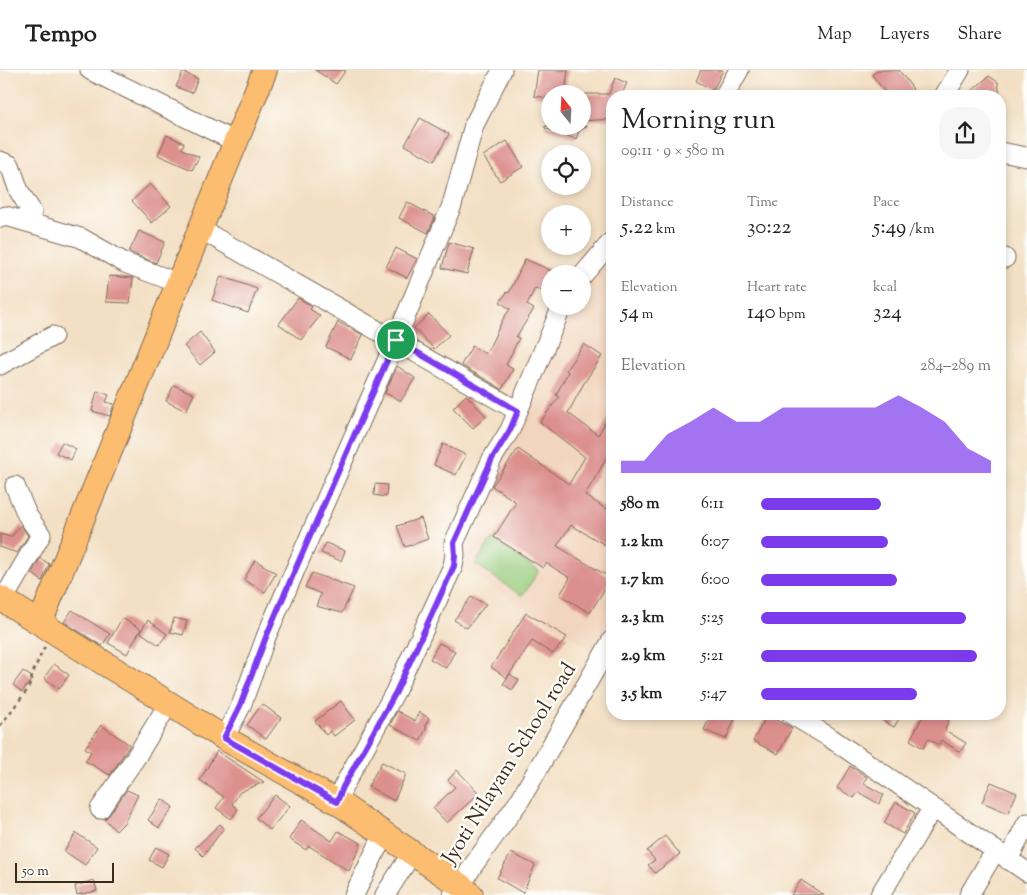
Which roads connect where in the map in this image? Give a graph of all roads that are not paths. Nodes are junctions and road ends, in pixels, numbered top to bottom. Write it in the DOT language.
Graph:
graph roads {
  1 [pos="90,70"];
  2 [pos="265,70"];
  3 [pos="502,70"];
  4 [pos="739,70"];
  5 [pos="960,70"];
  6 [pos="727,90"];
  7 [pos="948,90"];
  8 [pos="235,143"];
  9 [pos="1006,153"];
  10 [pos="1027,157"];
  11 [pos="0,161"];
  12 [pos="0,218"];
  13 [pos="28,222"];
  14 [pos="200,229"];
  15 [pos="606,247"];
  16 [pos="591,265"];
  17 [pos="178,283"];
  18 [pos="558,315"];
  19 [pos="53,336"];
  20 [pos="396,340"];
  21 [pos="0,366"];
  22 [pos="518,411"];
  23 [pos="14,486"];
  24 [pos="1,599"];
  25 [pos="46,627"];
  26 [pos="606,650"];
  27 [pos="169,703"];
  28 [pos="801,720"];
  29 [pos="224,738"];
  30 [pos="337,802"];
  31 [pos="100,809"];
  32 [pos="932,809"];
  33 [pos="1027,823"];
  34 [pos="384,834"];
  35 [pos="412,853"];
  36 [pos="1002,856"];
  37 [pos="1027,872"];
  38 [pos="461,892"];
  39 [pos="354,895"];
  40 [pos="385,895"];
  41 [pos="880,895"];
  42 [pos="970,895"];
  1 -- 8 [label="street"];
  2 -- 8 [label="main road"];
  3 -- 20 [label="street"];
  4 -- 6 [label="street"];
  5 -- 7 [label="street"];
  8 -- 14 [label="main road"];
  9 -- 10 [label="street"];
  11 -- 13 [label="street"];
  12 -- 13 [label="street"];
  13 -- 17 [label="street"];
  14 -- 17 [label="main road"];
  14 -- 20 [label="street"];
  15 -- 16 [label="street"];
  17 -- 25 [label="main road"];
  18 -- 22 [label="street"];
  19 -- 21 [label="street"];
  20 -- 22 [label="street"];
  20 -- 29 [label="street"];
  22 -- 30 [label="street"];
  23 -- 24 [label="street"];
  24 -- 25 [label="main road"];
  25 -- 27 [label="main road"];
  26 -- 38 [label="street, Jyoti Nilayam School road"];
  27 -- 29 [label="main road"];
  27 -- 31 [label="street"];
  28 -- 32 [label="street"];
  29 -- 30 [label="main road"];
  30 -- 34 [label="main road"];
  32 -- 36 [label="street"];
  32 -- 41 [label="street"];
  33 -- 36 [label="street"];
  34 -- 35 [label="main road"];
  34 -- 39 [label="street"];
  35 -- 38 [label="main road"];
  35 -- 40 [label="street"];
  36 -- 37 [label="street"];
  36 -- 42 [label="street"];
}
